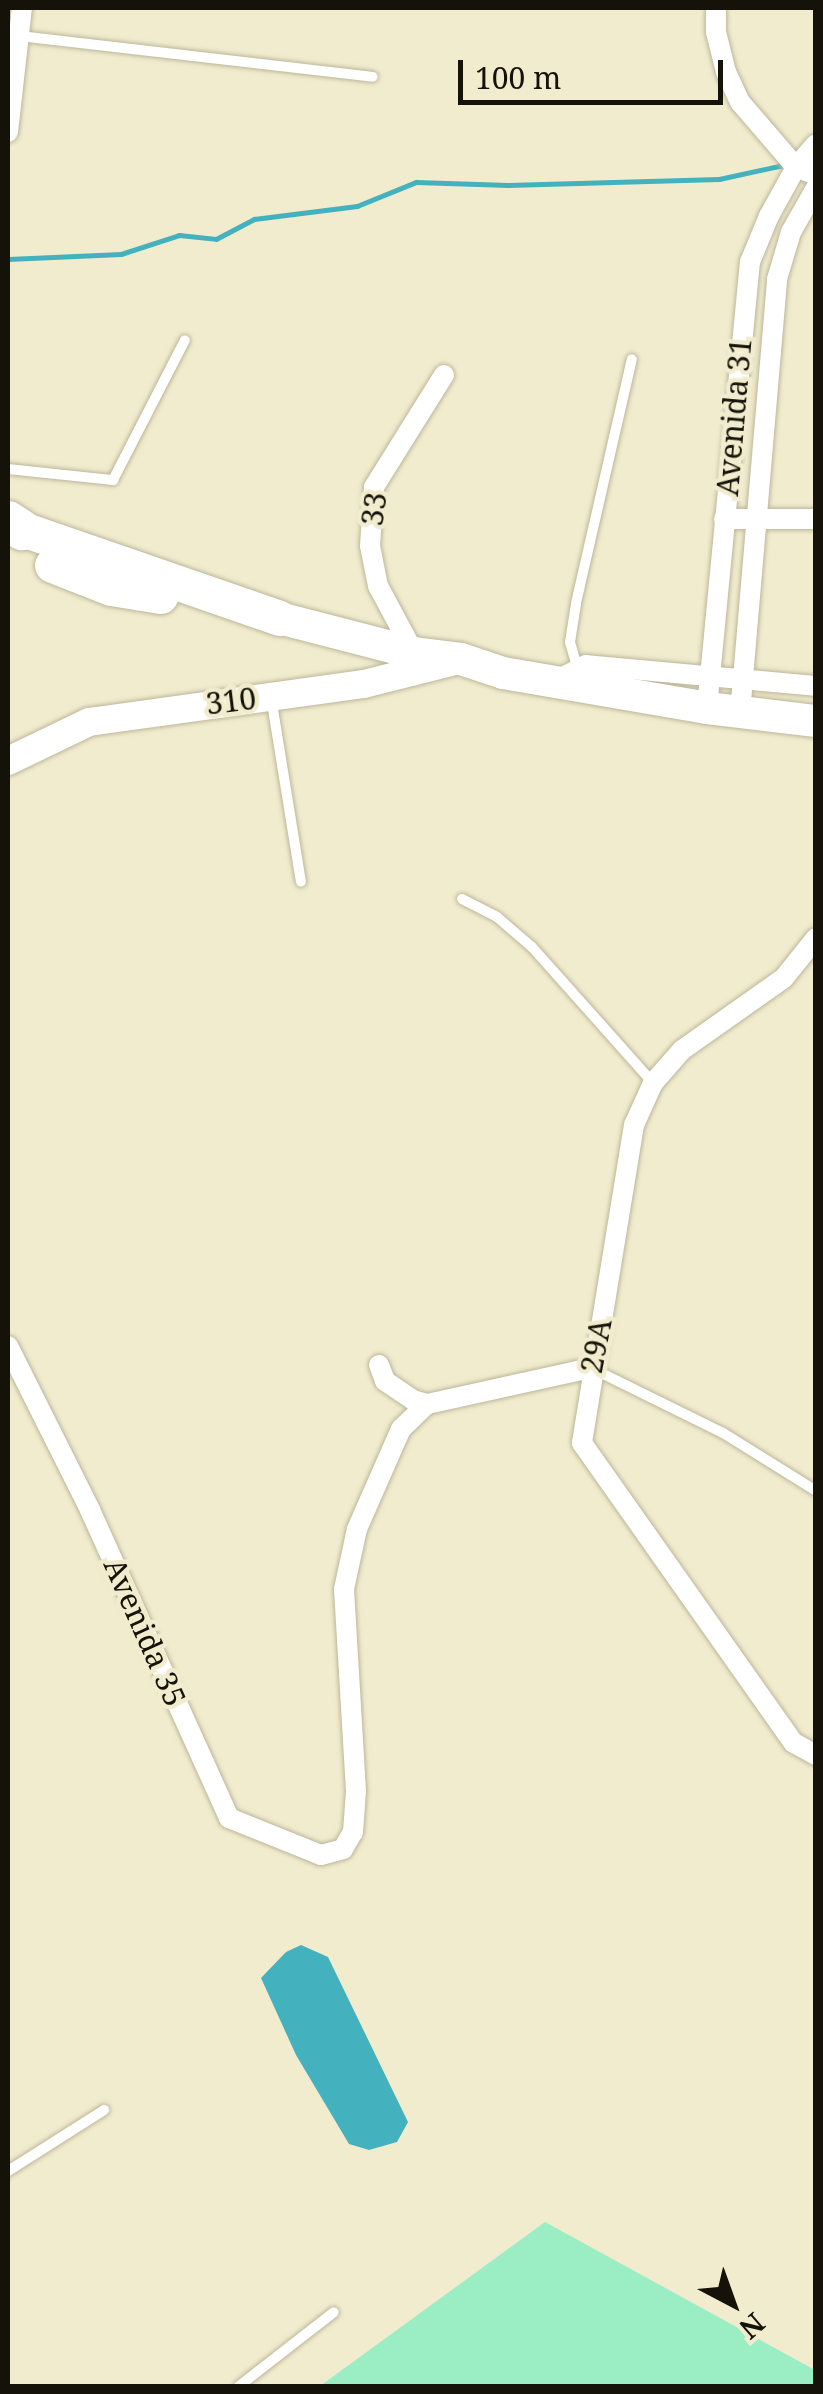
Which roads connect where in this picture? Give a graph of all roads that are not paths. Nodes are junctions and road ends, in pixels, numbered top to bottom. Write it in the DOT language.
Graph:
graph roads {
  1 [pos="22,8"];
  2 [pos="716,8"];
  3 [pos="20,36"];
  4 [pos="373,77"];
  5 [pos="8,132"];
  6 [pos="816,144"];
  7 [pos="806,171"];
  8 [pos="816,188"];
  9 [pos="185,340"];
  10 [pos="632,359"];
  11 [pos="444,374"];
  12 [pos="8,469"];
  13 [pos="724,519"];
  14 [pos="816,519"];
  15 [pos="754,520"];
  16 [pos="11,531"];
  17 [pos="280,618"];
  18 [pos="414,653"];
  19 [pos="461,659"];
  20 [pos="566,676"];
  21 [pos="816,686"];
  22 [pos="709,694"];
  23 [pos="271,696"];
  24 [pos="742,698"];
  25 [pos="816,722"];
  26 [pos="8,761"];
  27 [pos="301,882"];
  28 [pos="462,898"];
  29 [pos="816,938"];
  30 [pos="654,1083"];
  31 [pos="8,1346"];
  32 [pos="379,1365"];
  33 [pos="591,1368"];
  34 [pos="427,1404"];
  35 [pos="816,1491"];
  36 [pos="816,1755"];
  37 [pos="104,2110"];
  38 [pos="8,2171"];
  39 [pos="334,2312"];
  40 [pos="239,2386"];
  1 -- 3 [label="street"];
  2 -- 7 [label="street"];
  3 -- 4 [label="lane"];
  3 -- 5 [label="street"];
  6 -- 7 [label="street, Avenida 31"];
  7 -- 13 [label="street, Avenida 31"];
  8 -- 15 [label="street, Avenida 31"];
  9 -- 12 [label="lane"];
  10 -- 20 [label="lane"];
  11 -- 18 [label="street, 33"];
  13 -- 15 [label="street"];
  13 -- 22 [label="street, Avenida 31"];
  14 -- 15 [label="street"];
  15 -- 24 [label="street, Avenida 31"];
  16 -- 17 [label="highway"];
  17 -- 18 [label="main road"];
  18 -- 19 [label="main road"];
  19 -- 20 [label="main road"];
  19 -- 23 [label="street, 310"];
  20 -- 22 [label="main road"];
  21 -- 24 [label="street"];
  22 -- 24 [label="main road"];
  23 -- 26 [label="street, 310"];
  23 -- 27 [label="lane"];
  24 -- 25 [label="main road"];
  28 -- 30 [label="lane"];
  29 -- 30 [label="street, 29A"];
  30 -- 33 [label="street, 29A"];
  31 -- 34 [label="street, Avenida 35"];
  32 -- 34 [label="street"];
  33 -- 34 [label="street"];
  33 -- 35 [label="lane"];
  33 -- 36 [label="street, 29A"];
  37 -- 38 [label="lane"];
  39 -- 40 [label="lane"];
}
